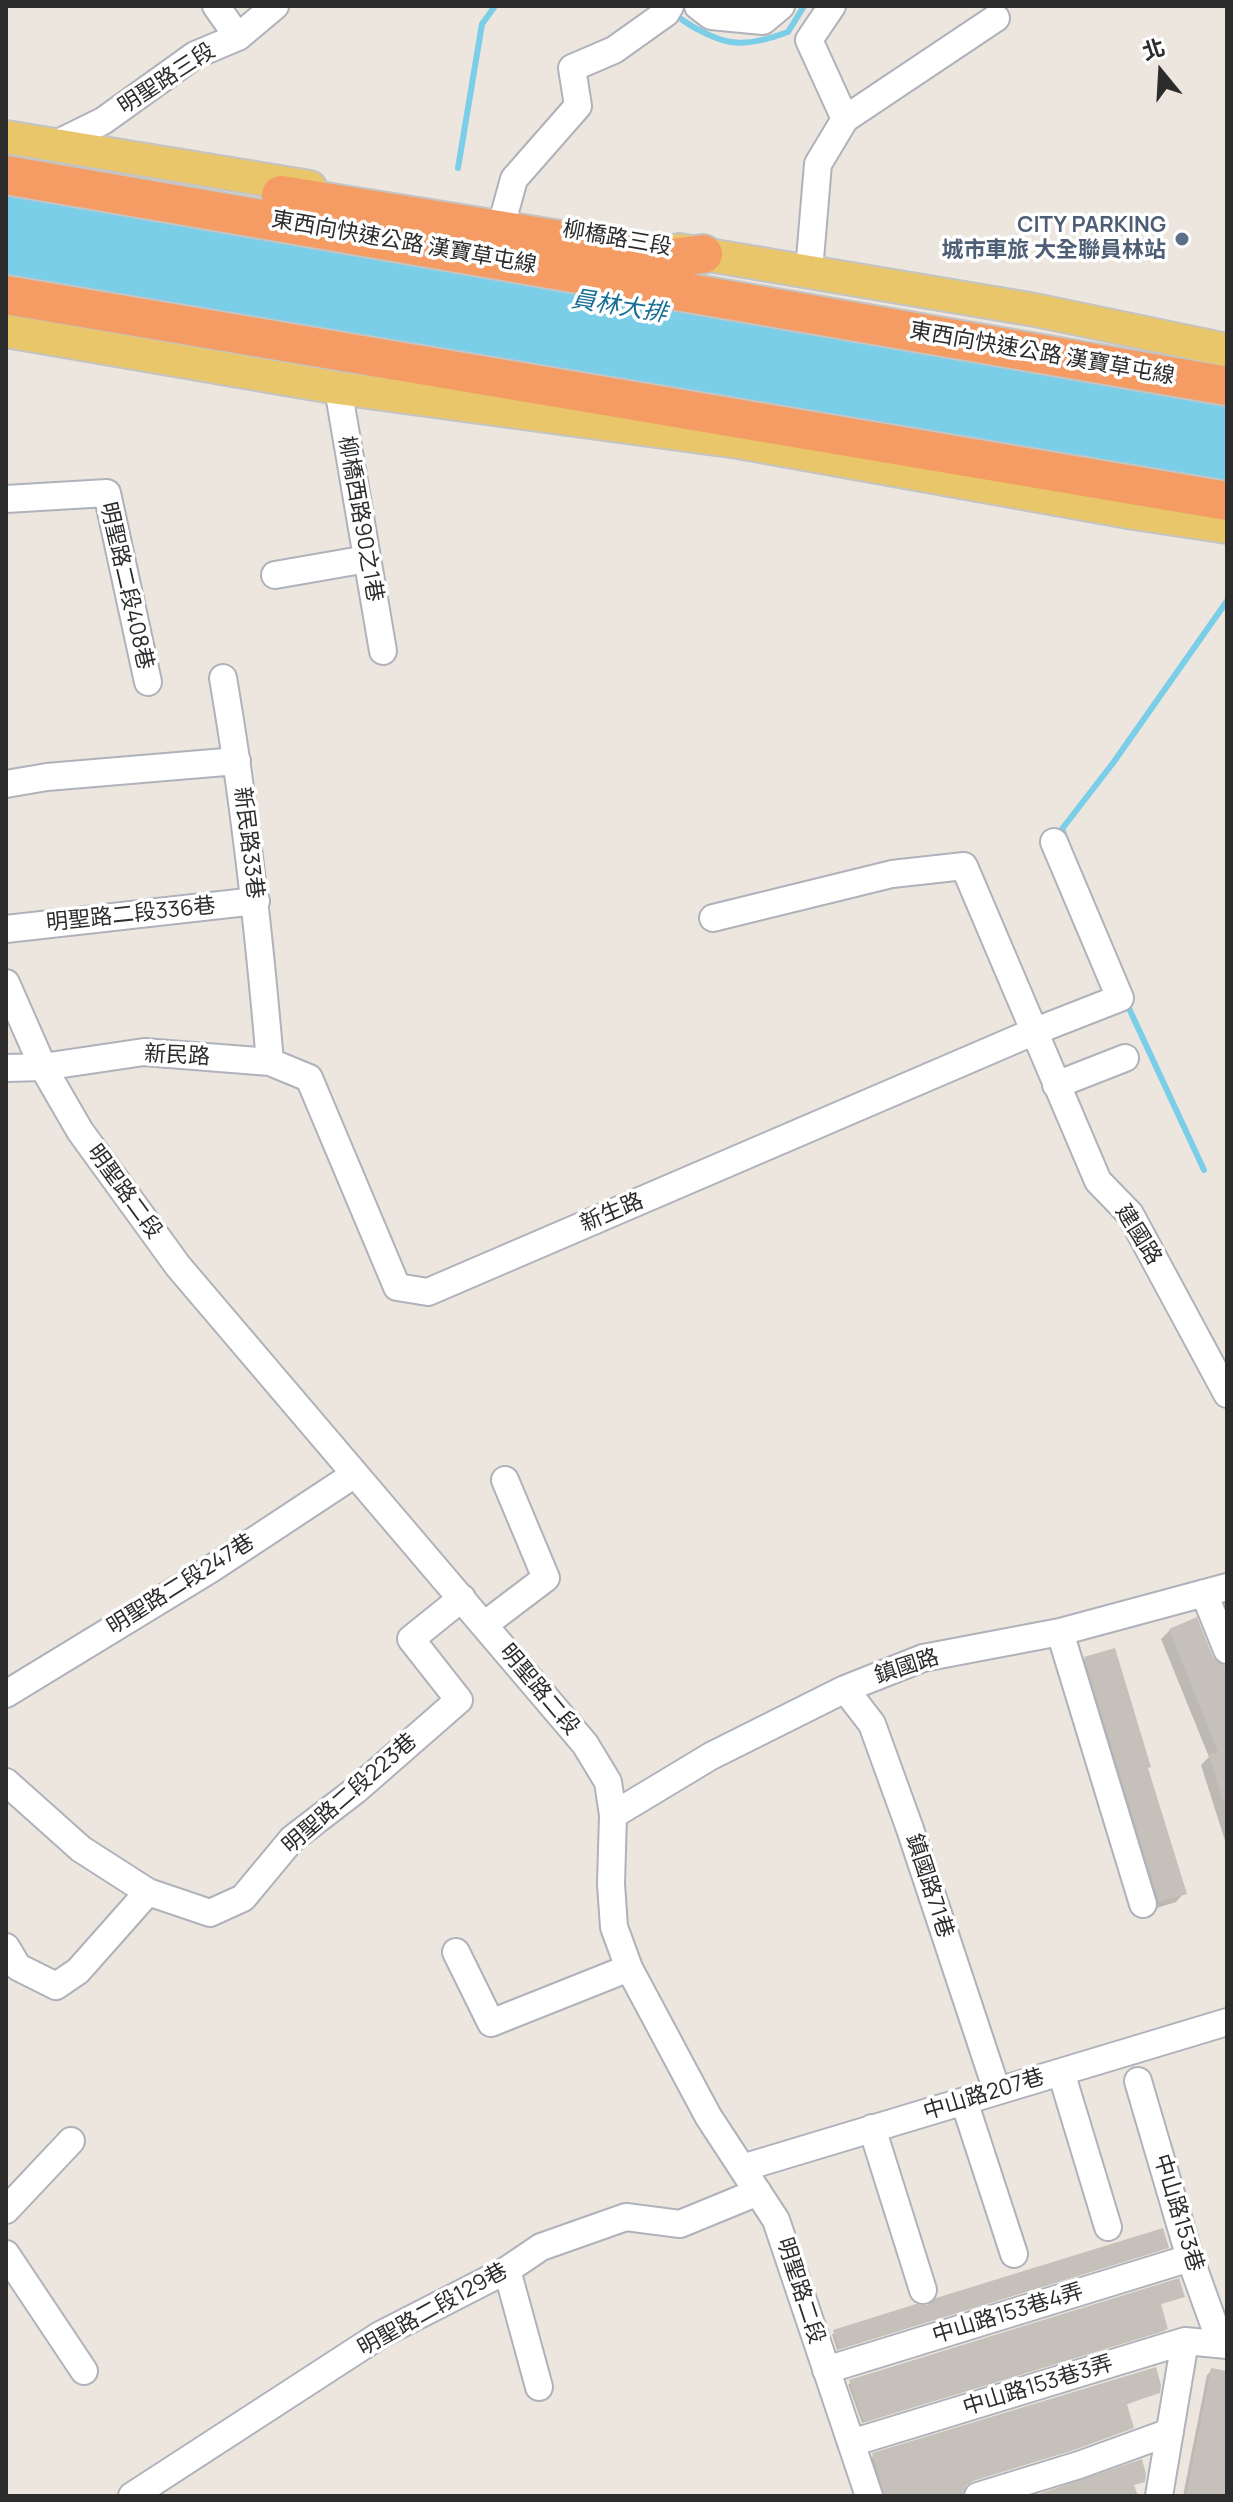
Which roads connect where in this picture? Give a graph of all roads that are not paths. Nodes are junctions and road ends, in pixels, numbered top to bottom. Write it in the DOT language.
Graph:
graph roads {
  1 [pos="216,6"];
  2 [pos="275,6"];
  3 [pos="670,6"];
  4 [pos="698,6"];
  5 [pos="781,6"];
  6 [pos="832,6"];
  7 [pos="996,18"];
  8 [pos="238,37"];
  9 [pos="845,119"];
  10 [pos="6,137"];
  11 [pos="54,145"];
  12 [pos="6,151"];
  13 [pos="6,175"];
  14 [pos="503,219"];
  15 [pos="703,254"];
  16 [pos="809,271"];
  17 [pos="6,295"];
  18 [pos="6,312"];
  19 [pos="6,331"];
  20 [pos="1227,350"];
  21 [pos="1227,386"];
  22 [pos="338,388"];
  23 [pos="738,442"];
  24 [pos="6,499"];
  25 [pos="1227,501"];
  26 [pos="1227,527"];
  27 [pos="367,559"];
  28 [pos="275,575"];
  29 [pos="383,651"];
  30 [pos="223,678"];
  31 [pos="148,682"];
  32 [pos="237,761"];
  33 [pos="6,784"];
  34 [pos="1054,842"];
  35 [pos="256,901"];
  36 [pos="713,918"];
  37 [pos="6,929"];
  38 [pos="6,983"];
  39 [pos="1033,1032"];
  40 [pos="1125,1058"];
  41 [pos="270,1062"];
  42 [pos="43,1067"];
  43 [pos="6,1068"];
  44 [pos="309,1078"];
  45 [pos="1056,1085"];
  46 [pos="1227,1394"];
  47 [pos="355,1474"];
  48 [pos="505,1480"];
  49 [pos="1215,1590"];
  50 [pos="462,1598"];
  51 [pos="484,1625"];
  52 [pos="1060,1632"];
  53 [pos="1227,1650"];
  54 [pos="845,1689"];
  55 [pos="6,1694"];
  56 [pos="6,1782"];
  57 [pos="613,1815"];
  58 [pos="148,1892"];
  59 [pos="1143,1904"];
  60 [pos="6,1947"];
  61 [pos="456,1952"];
  62 [pos="629,1968"];
  63 [pos="1227,2022"];
  64 [pos="1061,2072"];
  65 [pos="1138,2081"];
  66 [pos="997,2091"];
  67 [pos="964,2101"];
  68 [pos="872,2128"];
  69 [pos="71,2141"];
  70 [pos="742,2168"];
  71 [pos="758,2192"];
  72 [pos="6,2210"];
  73 [pos="1108,2227"];
  74 [pos="6,2254"];
  75 [pos="1014,2254"];
  76 [pos="1190,2258"];
  77 [pos="507,2270"];
  78 [pos="923,2290"];
  79 [pos="1185,2341"];
  80 [pos="1224,2344"];
  81 [pos="826,2370"];
  82 [pos="84,2371"];
  83 [pos="539,2387"];
  84 [pos="1170,2432"];
  85 [pos="851,2443"];
  86 [pos="132,2496"];
  87 [pos="869,2496"];
  88 [pos="978,2496"];
  89 [pos="1159,2496"];
  1 -- 8 [label="street"];
  2 -- 8 [label="street, 明聖路三段"];
  3 -- 14 [label="street"];
  4 -- 5 [label="street"];
  6 -- 9 [label="street"];
  7 -- 9 [label="street"];
  8 -- 11 [label="street, 明聖路三段"];
  9 -- 16 [label="street"];
  10 -- 11 [label="main road, 柳橋路三段"];
  11 -- 14 [label="main road, 柳橋路三段"];
  12 -- 15 [label="highway"];
  13 -- 21 [label="highway, 東西向快速公路 漢寶草屯線"];
  14 -- 15 [label="main road, 柳橋路三段"];
  15 -- 16 [label="main road, 柳橋路三段"];
  16 -- 20 [label="main road, 柳橋路三段"];
  17 -- 25 [label="highway"];
  18 -- 23 [label="highway"];
  19 -- 22 [label="main road"];
  22 -- 23 [label="main road"];
  22 -- 27 [label="street, 柳橋西路90之1巷"];
  23 -- 26 [label="main road"];
  24 -- 31 [label="street, 明聖路二段408巷"];
  27 -- 28 [label="street"];
  27 -- 29 [label="street, 柳橋西路90之1巷"];
  30 -- 32 [label="street"];
  32 -- 33 [label="street, 新民路33巷"];
  32 -- 35 [label="street, 新民路33巷"];
  34 -- 39 [label="street"];
  35 -- 37 [label="street, 明聖路二段336巷"];
  35 -- 41 [label="street, 新民路33巷"];
  36 -- 39 [label="street, 建國路"];
  38 -- 42 [label="street, 明聖路二段"];
  39 -- 44 [label="street, 新生路"];
  39 -- 45 [label="street, 建國路"];
  40 -- 45 [label="street"];
  41 -- 42 [label="street, 新民路"];
  41 -- 44 [label="street, 新民路"];
  42 -- 43 [label="street, 新民路"];
  42 -- 47 [label="street, 明聖路二段"];
  45 -- 46 [label="street, 建國路"];
  47 -- 50 [label="street, 明聖路二段"];
  47 -- 55 [label="street, 明聖路二段247巷"];
  48 -- 51 [label="street"];
  49 -- 52 [label="street, 鎮國路"];
  49 -- 53 [label="street"];
  50 -- 51 [label="street, 明聖路二段"];
  50 -- 58 [label="street, 明聖路二段223巷"];
  51 -- 57 [label="street, 明聖路二段"];
  52 -- 54 [label="street, 鎮國路"];
  52 -- 59 [label="street"];
  54 -- 57 [label="street, 鎮國路"];
  54 -- 66 [label="street, 鎮國路71巷"];
  56 -- 58 [label="street, 明聖路二段223巷"];
  57 -- 62 [label="street, 明聖路二段"];
  58 -- 60 [label="street"];
  61 -- 62 [label="street"];
  62 -- 70 [label="street, 明聖路二段"];
  63 -- 64 [label="street, 中山路207巷"];
  64 -- 66 [label="street, 中山路207巷"];
  64 -- 73 [label="street"];
  65 -- 76 [label="street, 中山路153巷"];
  66 -- 67 [label="street, 中山路207巷"];
  67 -- 68 [label="street, 中山路207巷"];
  67 -- 75 [label="street"];
  68 -- 70 [label="street, 中山路207巷"];
  68 -- 78 [label="street"];
  69 -- 72 [label="street"];
  70 -- 71 [label="street, 明聖路二段"];
  71 -- 77 [label="street, 明聖路二段129巷"];
  71 -- 81 [label="street, 明聖路二段"];
  74 -- 82 [label="street"];
  76 -- 80 [label="street, 中山路153巷"];
  76 -- 81 [label="street, 中山路153巷4弄"];
  77 -- 83 [label="street"];
  77 -- 86 [label="street, 明聖路二段129巷"];
  79 -- 80 [label="street, 中山路153巷3弄"];
  79 -- 84 [label="street"];
  79 -- 85 [label="street, 中山路153巷3弄"];
  81 -- 85 [label="street, 明聖路二段"];
  84 -- 88 [label="street"];
  84 -- 89 [label="street"];
  85 -- 87 [label="street, 明聖路二段"];
}
